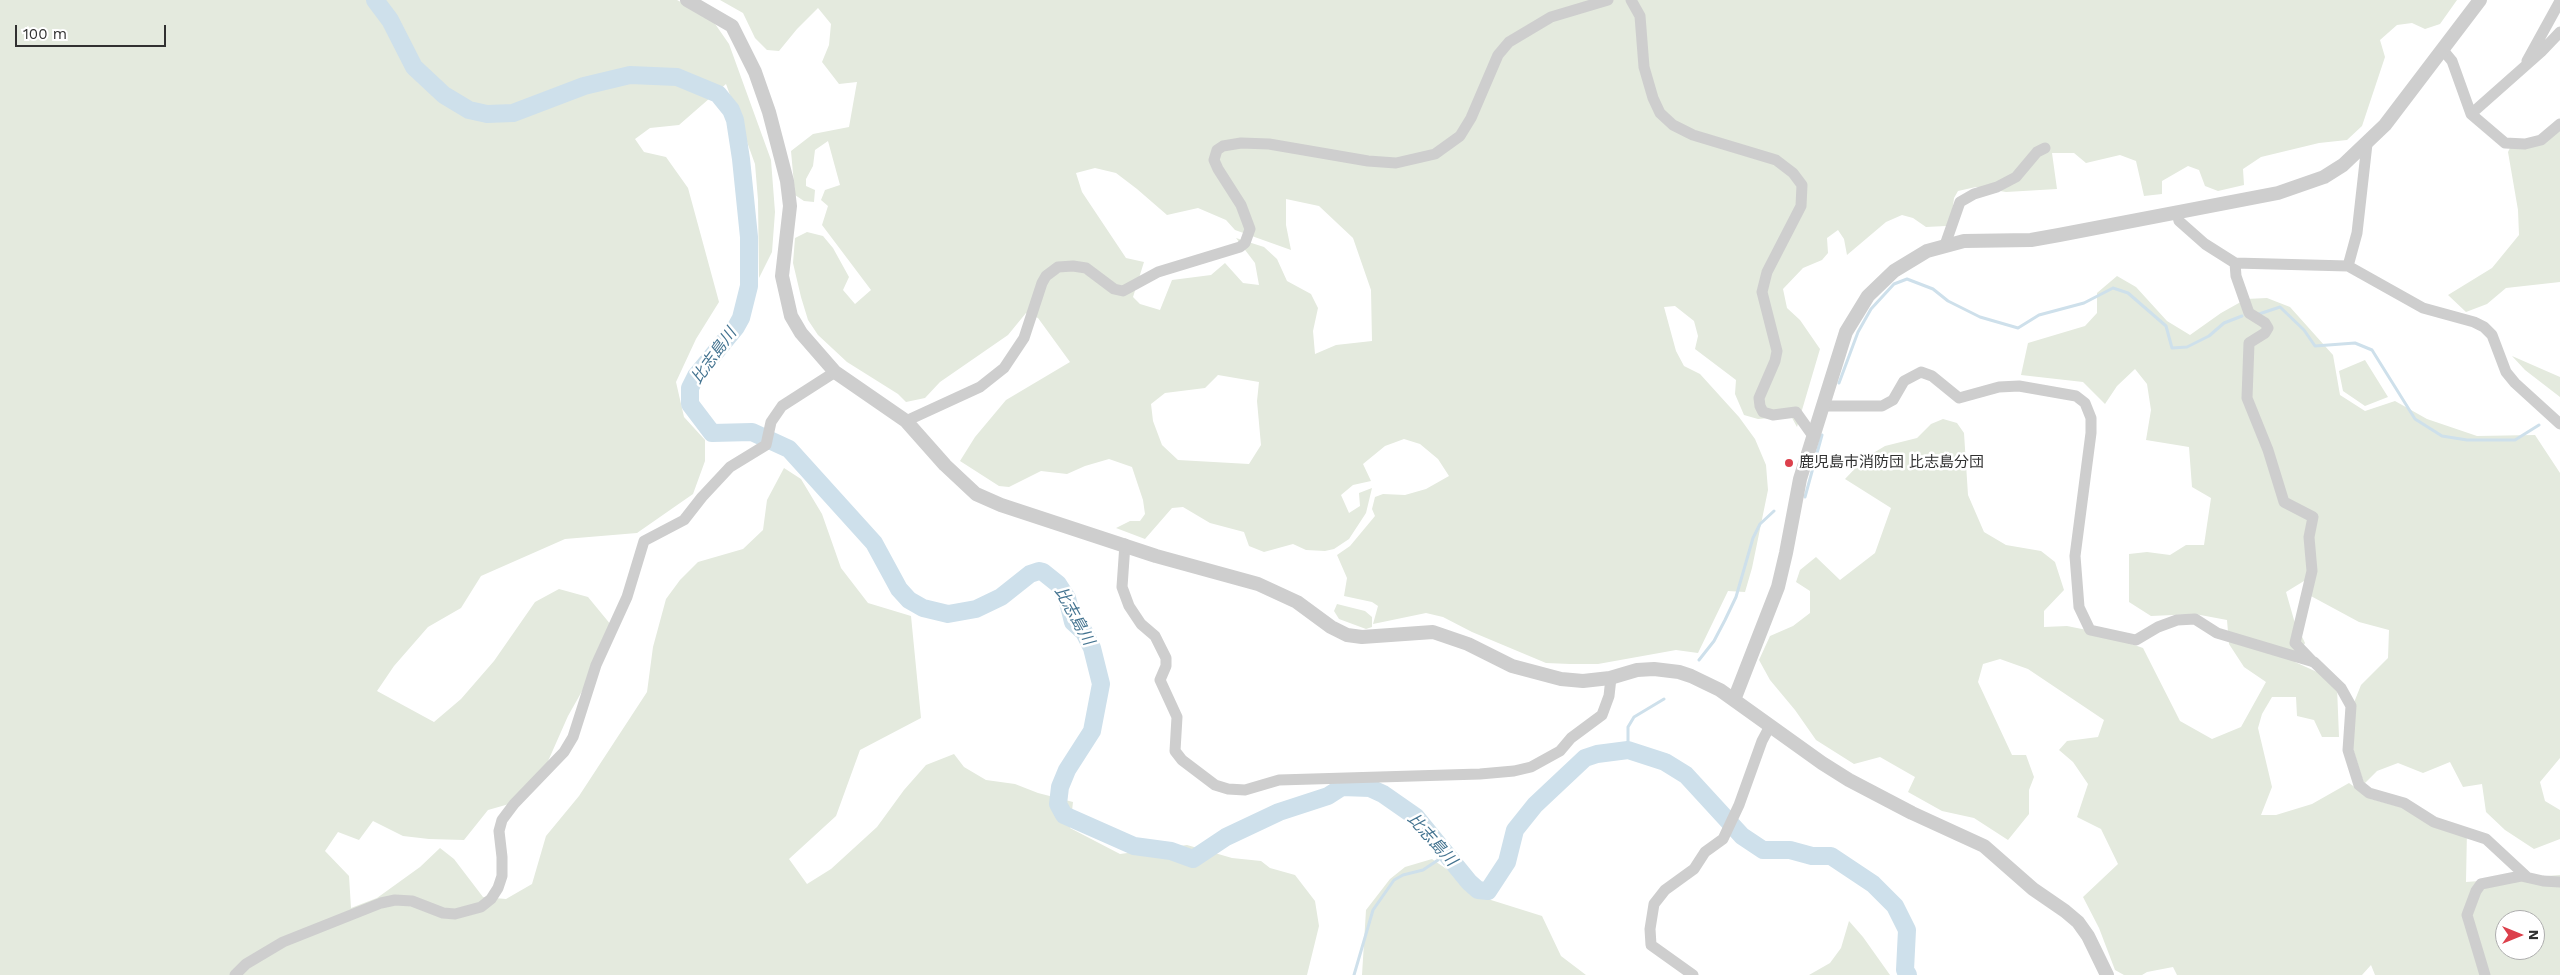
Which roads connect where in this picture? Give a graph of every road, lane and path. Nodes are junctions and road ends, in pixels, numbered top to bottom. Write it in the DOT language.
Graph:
graph roads {
  1 [pos="687,0"];
  2 [pos="1608,0"];
  3 [pos="1631,0"];
  4 [pos="2480,0"];
  5 [pos="2560,1"];
  6 [pos="2560,32"];
  7 [pos="2442,49"];
  8 [pos="2524,67"];
  9 [pos="2471,114"];
  10 [pos="2560,124"];
  11 [pos="2367,144"];
  12 [pos="2045,148"];
  13 [pos="2177,213"];
  14 [pos="1945,245"];
  15 [pos="2234,263"];
  16 [pos="2348,266"];
  17 [pos="835,372"];
  18 [pos="1822,406"];
  19 [pos="906,421"];
  20 [pos="2560,424"];
  21 [pos="1812,436"];
  22 [pos="1125,544"];
  23 [pos="2314,662"];
  24 [pos="1611,678"];
  25 [pos="1734,700"];
  26 [pos="1770,726"];
  27 [pos="2527,877"];
  28 [pos="2560,882"];
  29 [pos="235,975"];
  30 [pos="1693,975"];
  31 [pos="2107,975"];
  32 [pos="2485,975"];
  1 -- 17 [label="street"];
  2 -- 19 [label="street"];
  3 -- 21 [label="street"];
  4 -- 7 [label="street"];
  5 -- 8 [label="street"];
  6 -- 8 [label="street"];
  7 -- 9 [label="street"];
  7 -- 11 [label="street"];
  8 -- 9 [label="street"];
  9 -- 10 [label="street"];
  11 -- 13 [label="street"];
  11 -- 16 [label="street"];
  12 -- 14 [label="street"];
  13 -- 14 [label="street"];
  13 -- 15 [label="street"];
  14 -- 18 [label="street"];
  15 -- 16 [label="street"];
  15 -- 23 [label="street"];
  16 -- 20 [label="street"];
  17 -- 19 [label="street"];
  17 -- 29 [label="street"];
  18 -- 21 [label="street"];
  18 -- 23 [label="street"];
  19 -- 22 [label="street"];
  21 -- 25 [label="street"];
  22 -- 24 [label="street"];
  22 -- 24 [label="street"];
  23 -- 27 [label="street"];
  24 -- 25 [label="street"];
  25 -- 26 [label="street"];
  26 -- 30 [label="street"];
  26 -- 31 [label="street"];
  27 -- 28 [label="street"];
  27 -- 32 [label="street"];
}
